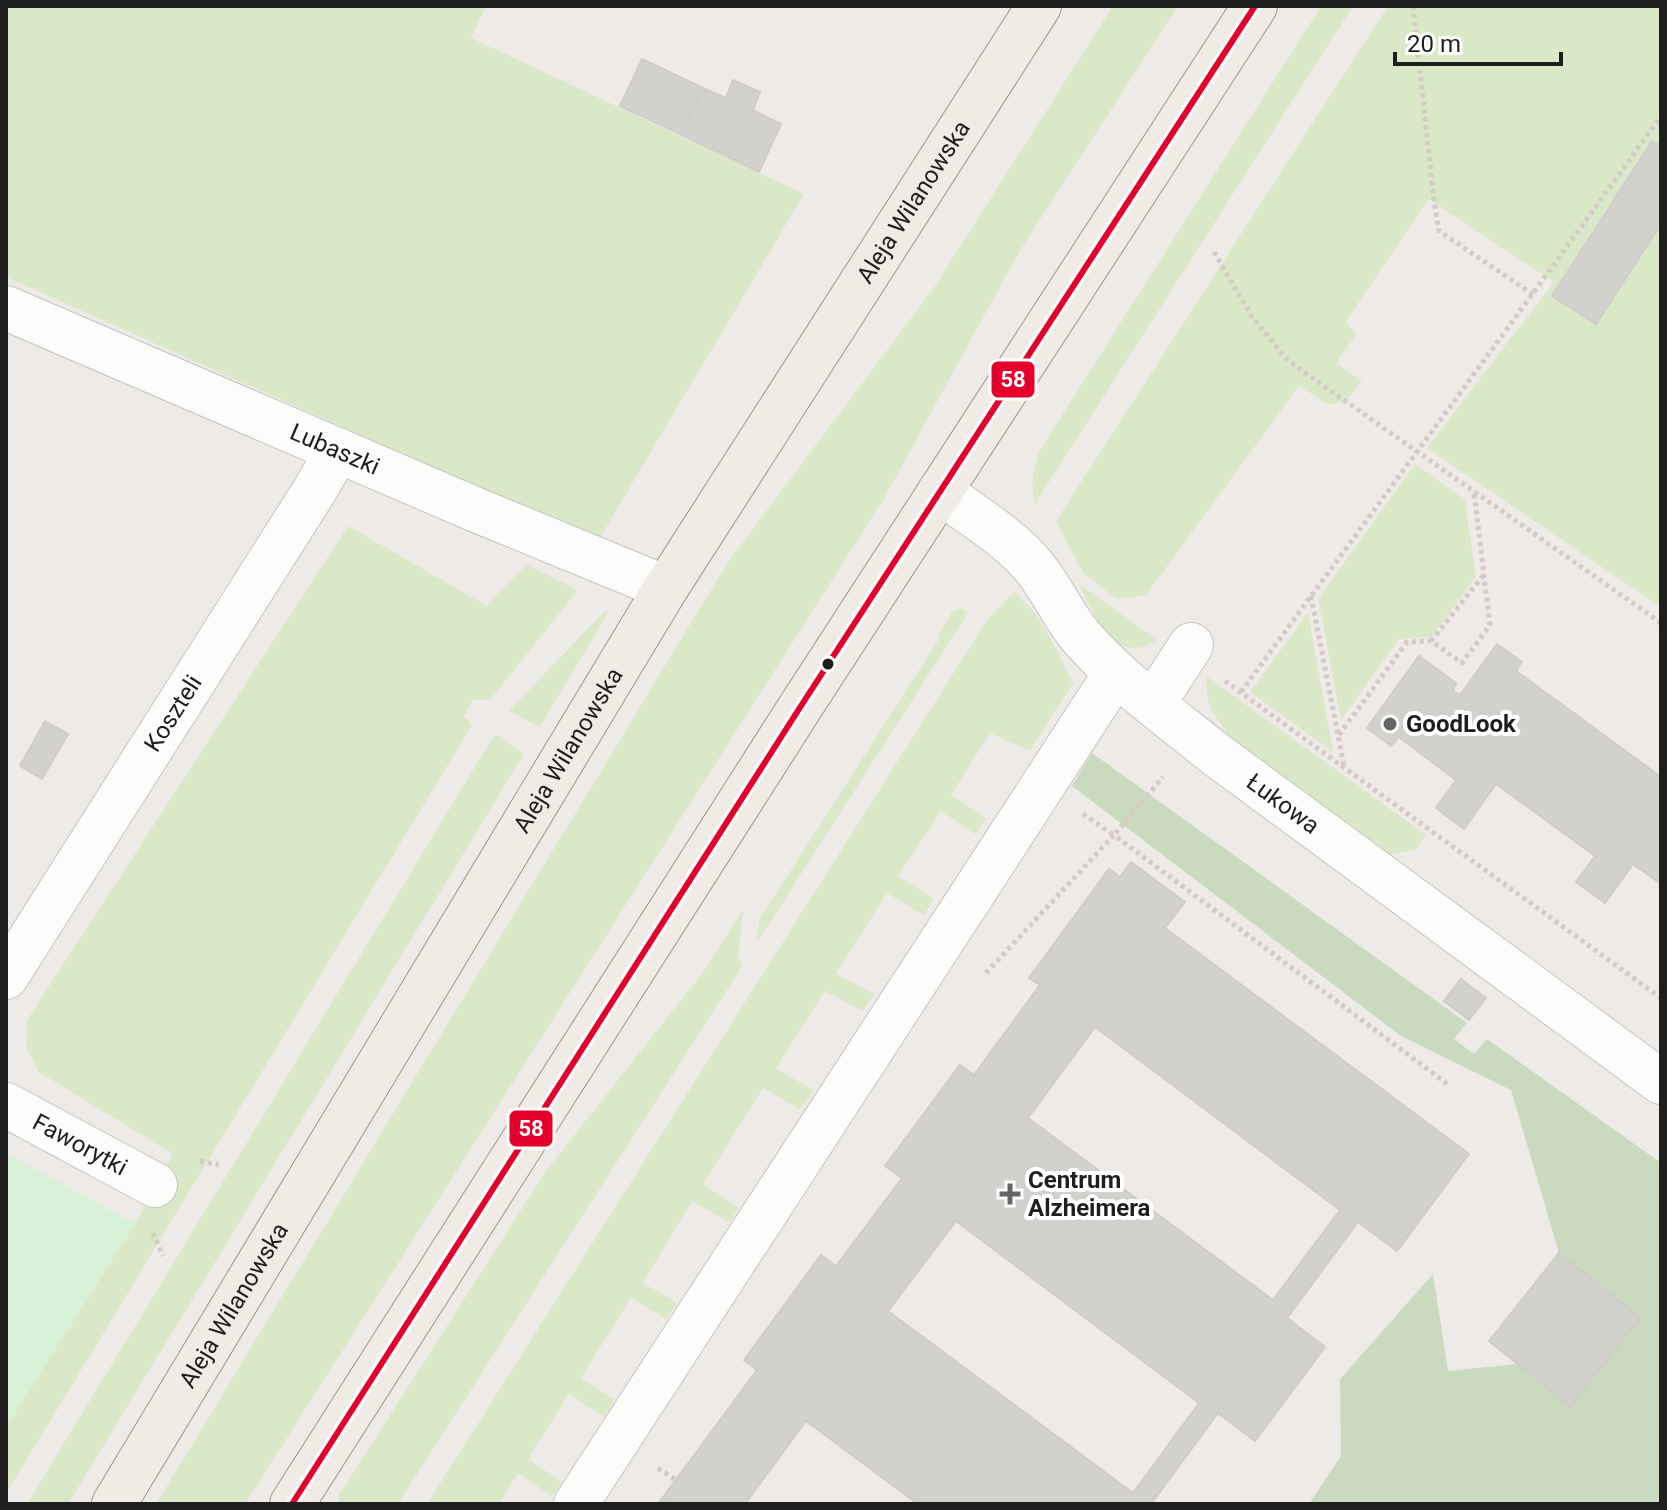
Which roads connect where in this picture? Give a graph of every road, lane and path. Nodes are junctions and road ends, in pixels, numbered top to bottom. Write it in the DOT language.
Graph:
graph roads {
  1 [pos="1039,6"];
  2 [pos="1255,6"];
  3 [pos="1413,6"];
  4 [pos="1661,116"];
  5 [pos="1214,252"];
  6 [pos="1534,295"];
  7 [pos="6,308"];
  8 [pos="338,450"];
  9 [pos="1416,450"];
  10 [pos="940,491"];
  11 [pos="1474,491"];
  12 [pos="1484,575"];
  13 [pos="666,588"];
  14 [pos="1311,596"];
  15 [pos="1661,623"];
  16 [pos="1431,641"];
  17 [pos="1204,660"];
  18 [pos="1116,673"];
  19 [pos="1237,692"];
  20 [pos="1153,704"];
  21 [pos="1339,735"];
  22 [pos="1344,767"];
  23 [pos="1149,794"];
  24 [pos="1114,835"];
  25 [pos="1139,853"];
  26 [pos="6,977"];
  27 [pos="1661,998"];
  28 [pos="1661,1082"];
  29 [pos="1450,1086"];
  30 [pos="6,1105"];
  31 [pos="155,1185"];
  32 [pos="114,1504"];
  33 [pos="292,1504"];
  34 [pos="576,1504"];
  1 -- 13 [label="main road, Aleja Wilanowska"];
  2 -- 10 [label="main road"];
  3 -- 6 [label="path"];
  4 -- 6 [label="path"];
  5 -- 9 [label="path"];
  6 -- 9 [label="path"];
  7 -- 8 [label="street, Lubaszki"];
  8 -- 13 [label="street, Lubaszki"];
  8 -- 26 [label="street, Koszteli"];
  9 -- 11 [label="path"];
  9 -- 14 [label="path"];
  10 -- 18 [label="street, Łukowa"];
  10 -- 33 [label="main road"];
  11 -- 12 [label="path"];
  11 -- 15 [label="path"];
  12 -- 16 [label="path"];
  12 -- 16 [label="path"];
  13 -- 32 [label="main road, Aleja Wilanowska"];
  14 -- 19 [label="path"];
  14 -- 21 [label="path"];
  16 -- 21 [label="path"];
  17 -- 19 [label="path"];
  17 -- 20 [label="street"];
  18 -- 20 [label="street, Łukowa"];
  18 -- 34 [label="street"];
  19 -- 22 [label="path"];
  20 -- 28 [label="street, Łukowa"];
  21 -- 22 [label="path"];
  22 -- 27 [label="path"];
  23 -- 24 [label="path"];
  25 -- 29 [label="path"];
  30 -- 31 [label="street, Faworytki"];
}
